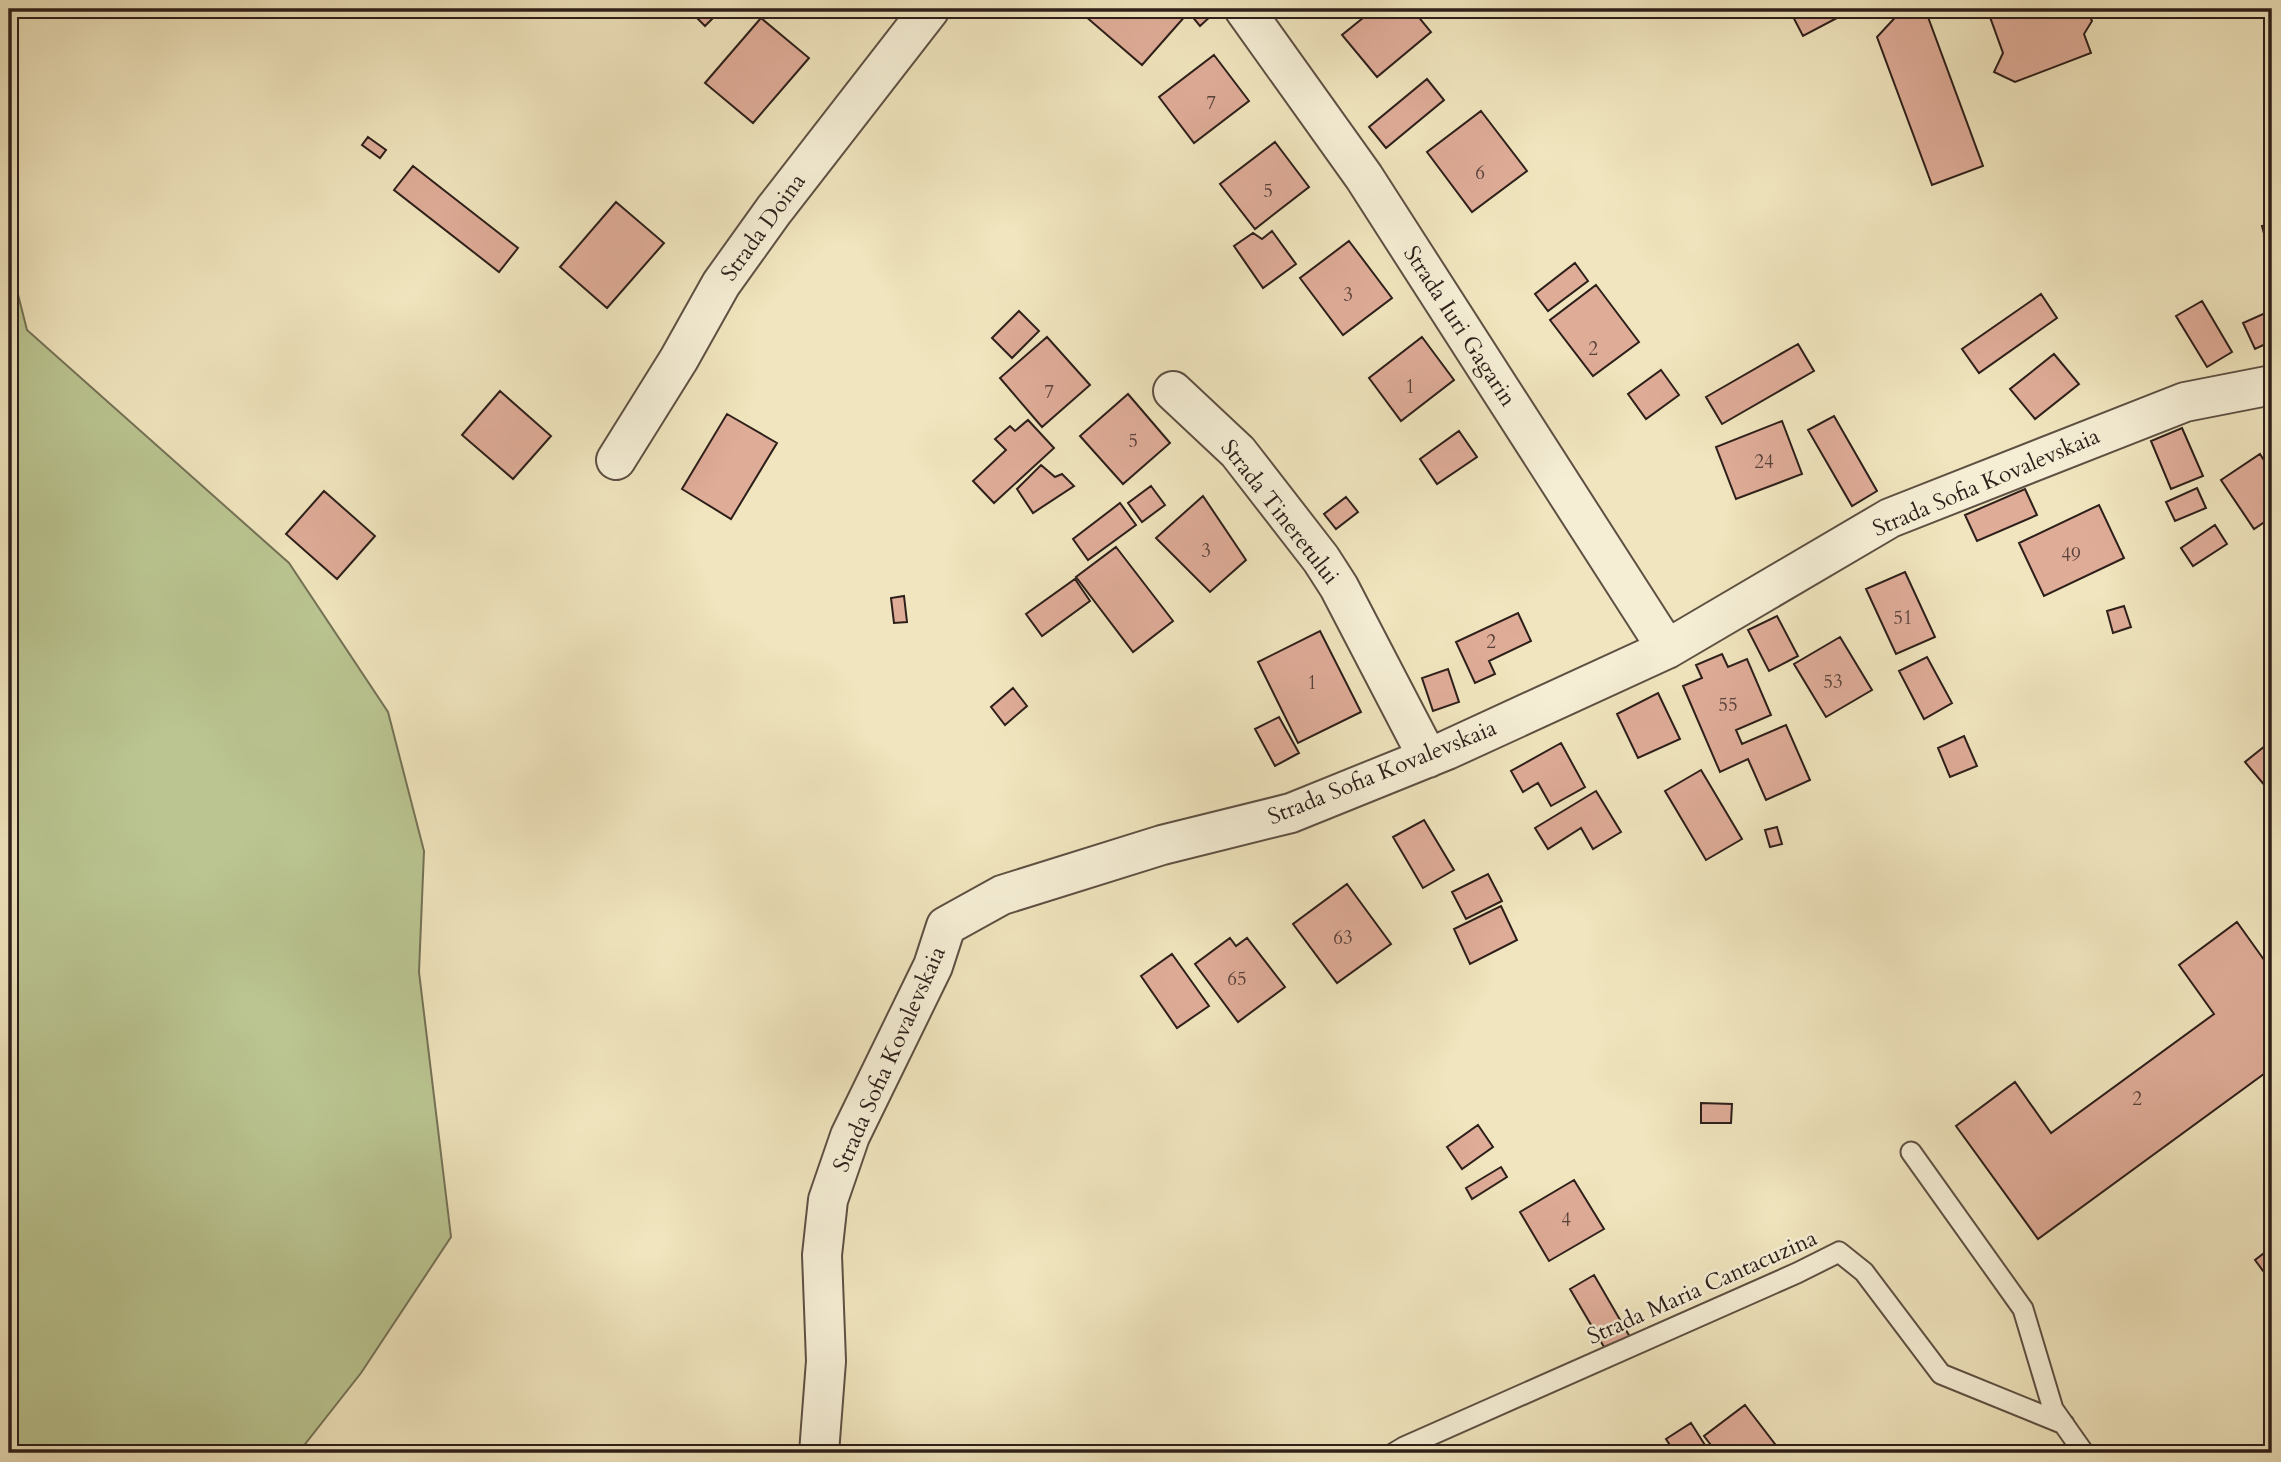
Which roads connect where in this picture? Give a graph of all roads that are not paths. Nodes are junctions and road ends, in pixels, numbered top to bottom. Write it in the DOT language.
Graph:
graph roads {
  1 [pos="930,9"];
  2 [pos="1244,9"];
  3 [pos="2272,385"];
  4 [pos="1173,391"];
  5 [pos="616,460"];
  6 [pos="1667,649"];
  7 [pos="1428,758"];
  8 [pos="1911,1152"];
  9 [pos="2064,1424"];
  10 [pos="819,1453"];
  11 [pos="1394,1453"];
  12 [pos="2084,1453"];
  1 -- 5 [label="street, Strada Doina"];
  2 -- 6 [label="street, Strada Iuri Gagarin"];
  3 -- 6 [label="street, Strada Sofia Kovalevskaia"];
  4 -- 7 [label="street, Strada Tineretului"];
  6 -- 7 [label="street, Strada Sofia Kovalevskaia"];
  7 -- 10 [label="street, Strada Sofia Kovalevskaia"];
  8 -- 9 [label="lane"];
  9 -- 11 [label="lane, Strada Maria Cantacuzina"];
  9 -- 12 [label="lane"];
}
